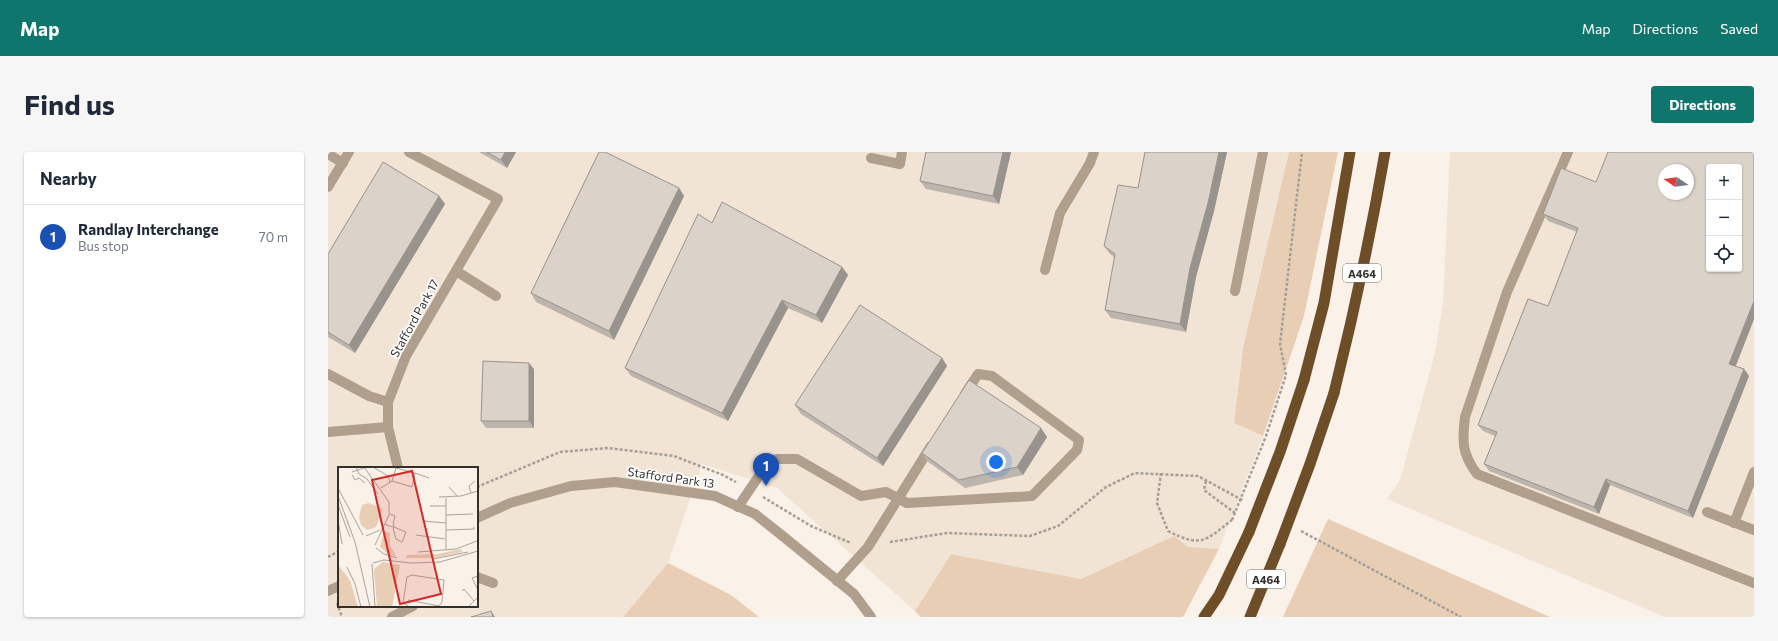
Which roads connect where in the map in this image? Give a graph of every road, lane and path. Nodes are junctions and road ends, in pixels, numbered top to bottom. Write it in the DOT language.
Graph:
graph roads {
  1 [pos="349,152"];
  2 [pos="409,152"];
  3 [pos="902,152"];
  4 [pos="1094,152"];
  5 [pos="1263,152"];
  6 [pos="1302,152"];
  7 [pos="1350,152"];
  8 [pos="1385,152"];
  9 [pos="1568,152"];
  10 [pos="328,154"];
  11 [pos="871,158"];
  12 [pos="343,163"];
  13 [pos="328,187"];
  14 [pos="1044,270"];
  15 [pos="456,271"];
  16 [pos="1235,291"];
  17 [pos="496,296"];
  18 [pos="328,374"];
  19 [pos="961,400"];
  20 [pos="388,402"];
  21 [pos="388,427"];
  22 [pos="328,432"];
  23 [pos="936,440"];
  24 [pos="398,467"];
  25 [pos="1754,472"];
  26 [pos="1161,473"];
  27 [pos="1206,481"];
  28 [pos="898,499"];
  29 [pos="1247,503"];
  30 [pos="738,507"];
  31 [pos="1707,512"];
  32 [pos="1235,513"];
  33 [pos="478,518"];
  34 [pos="1734,523"];
  35 [pos="1296,528"];
  36 [pos="1754,530"];
  37 [pos="868,547"];
  38 [pos="338,552"];
  39 [pos="328,557"];
  40 [pos="478,577"];
  41 [pos="837,581"];
  42 [pos="493,583"];
  43 [pos="1754,583"];
  44 [pos="338,586"];
  45 [pos="328,591"];
  46 [pos="410,607"];
  47 [pos="392,617"];
  48 [pos="871,617"];
  49 [pos="1204,617"];
  50 [pos="1250,617"];
  51 [pos="1461,617"];
  1 -- 12 [label="street"];
  2 -- 15 [label="street, Stafford Park 17"];
  3 -- 11 [label="street"];
  4 -- 14 [label="street"];
  5 -- 16 [label="street"];
  6 -- 32 [label="path, bridge"];
  7 -- 49 [label="highway, A464, bridge"];
  8 -- 50 [label="highway, A464, bridge"];
  9 -- 43 [label="street"];
  10 -- 12 [label="street"];
  12 -- 13 [label="street"];
  15 -- 17 [label="street"];
  15 -- 20 [label="street, Stafford Park 17"];
  18 -- 20 [label="street"];
  19 -- 28 [label="street"];
  20 -- 21 [label="street, Stafford Park 17"];
  21 -- 22 [label="street"];
  21 -- 24 [label="street, Stafford Park 17"];
  23 -- 28 [label="street"];
  25 -- 34 [label="street"];
  26 -- 27 [label="path"];
  26 -- 32 [label="path, bridge"];
  26 -- 37 [label="path"];
  27 -- 29 [label="path"];
  27 -- 32 [label="path"];
  28 -- 30 [label="street"];
  28 -- 37 [label="street"];
  30 -- 33 [label="street, Stafford Park 13"];
  30 -- 41 [label="street, Stafford Park 13"];
  31 -- 34 [label="street"];
  34 -- 36 [label="street"];
  35 -- 51 [label="path"];
  37 -- 41 [label="street"];
  38 -- 39 [label="path"];
  40 -- 42 [label="street"];
  41 -- 48 [label="street, Stafford Park 13"];
  44 -- 45 [label="street"];
  46 -- 47 [label="street"];
}
